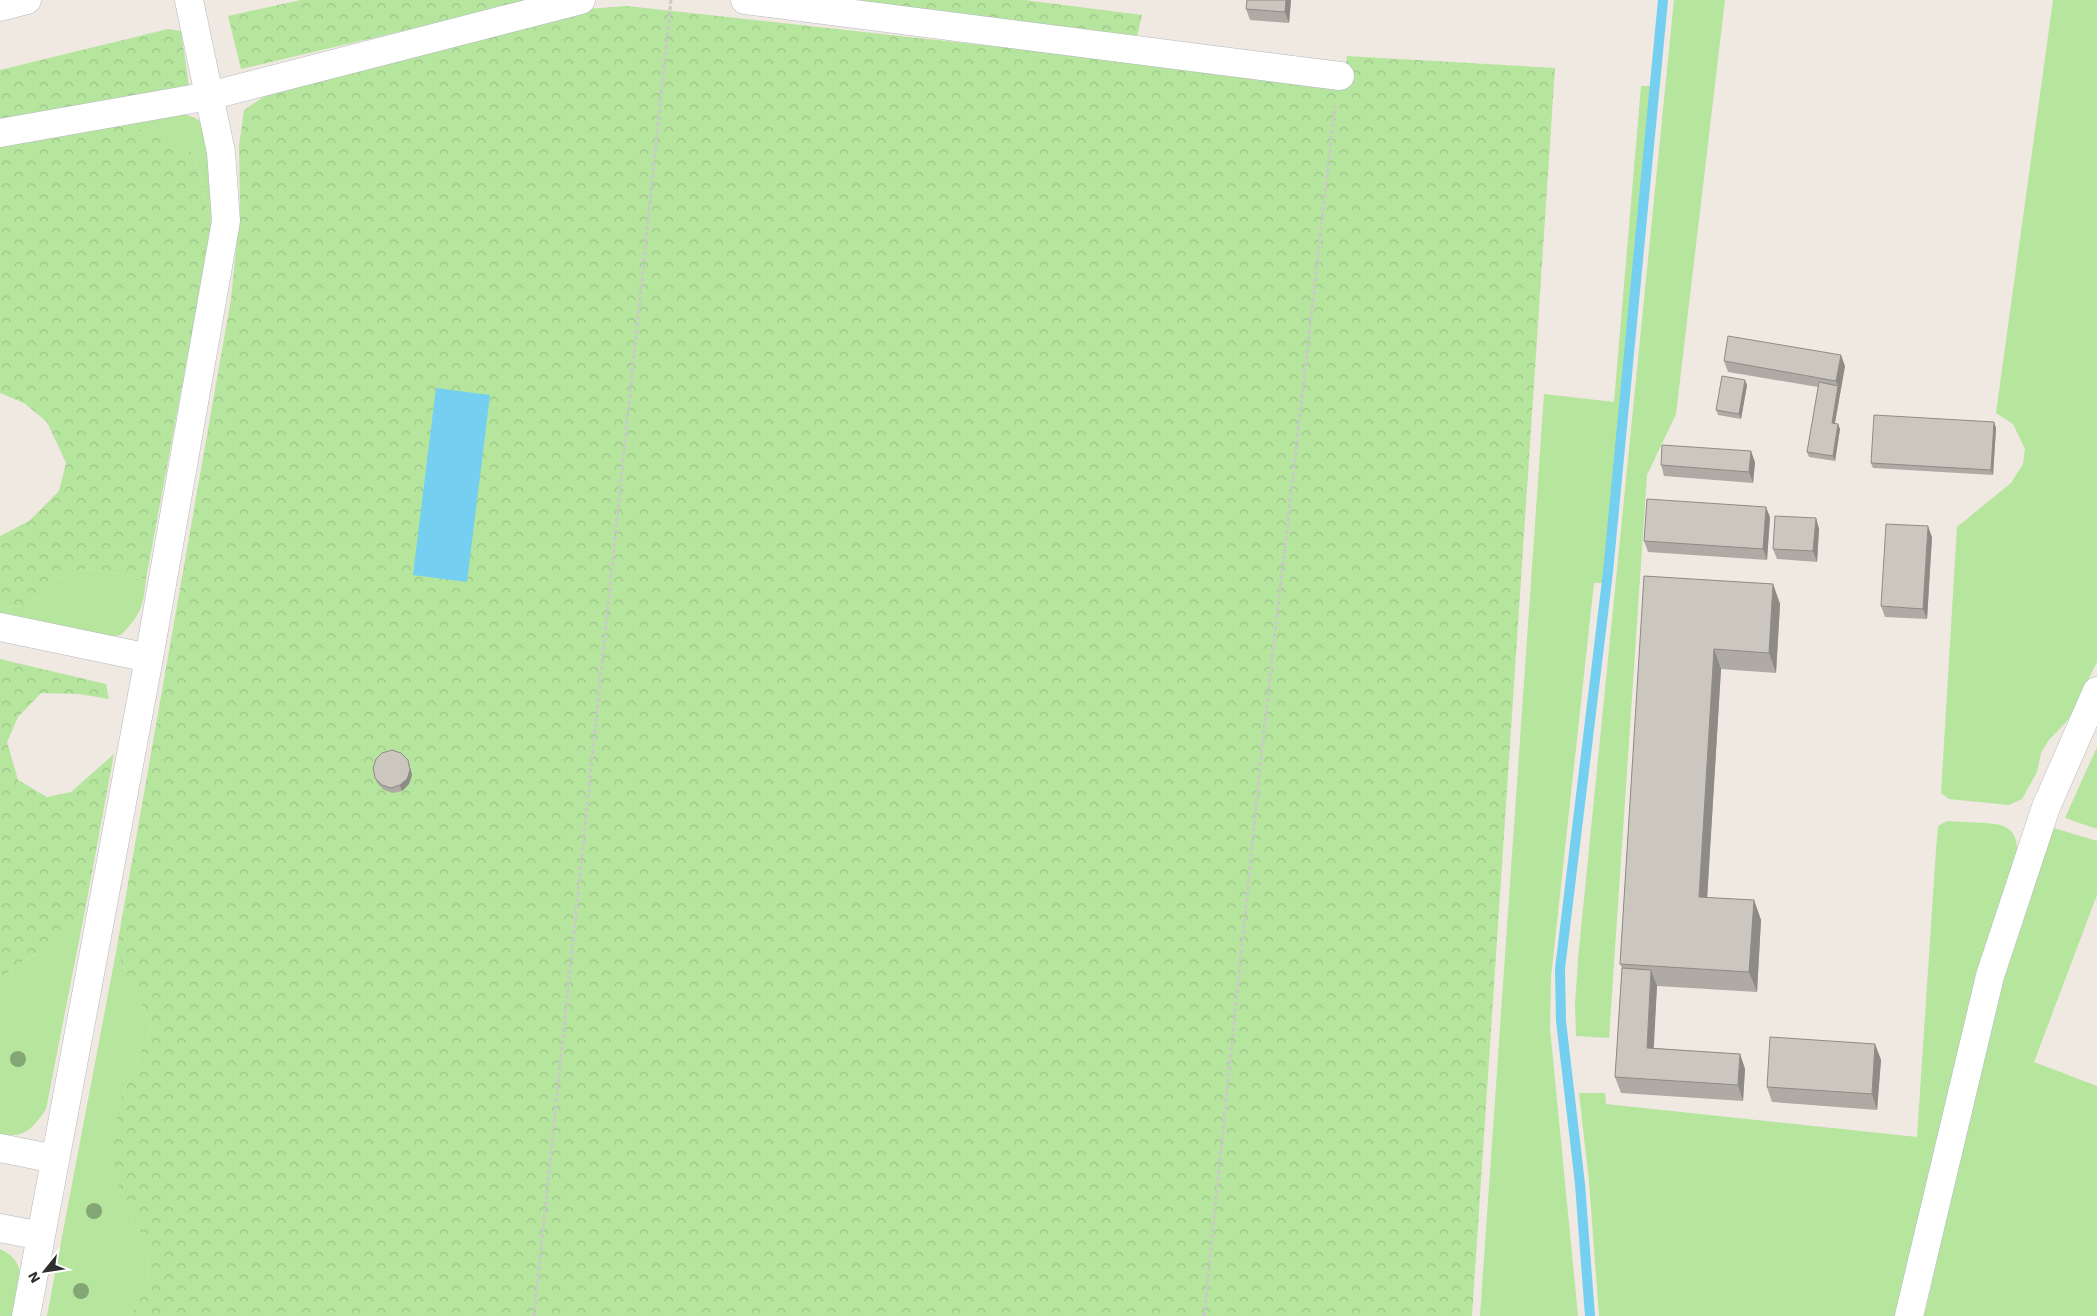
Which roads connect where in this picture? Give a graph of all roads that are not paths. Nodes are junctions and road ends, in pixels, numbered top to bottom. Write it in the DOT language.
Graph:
graph roads {
  1 [pos="189,0"];
  2 [pos="581,0"];
  3 [pos="745,0"];
  4 [pos="1340,76"];
  5 [pos="210,96"];
  6 [pos="0,133"];
  7 [pos="0,627"];
  8 [pos="149,658"];
  9 [pos="2097,691"];
  10 [pos="0,1148"];
  11 [pos="55,1160"];
  12 [pos="0,1228"];
  13 [pos="41,1236"];
  14 [pos="26,1316"];
  15 [pos="1909,1316"];
  1 -- 5 [label="street"];
  2 -- 5 [label="street"];
  3 -- 4 [label="street"];
  5 -- 6 [label="street"];
  5 -- 8 [label="street"];
  7 -- 8 [label="street"];
  8 -- 11 [label="street"];
  9 -- 15 [label="street"];
  10 -- 11 [label="street"];
  11 -- 13 [label="street"];
  12 -- 13 [label="street"];
  13 -- 14 [label="street"];
}
